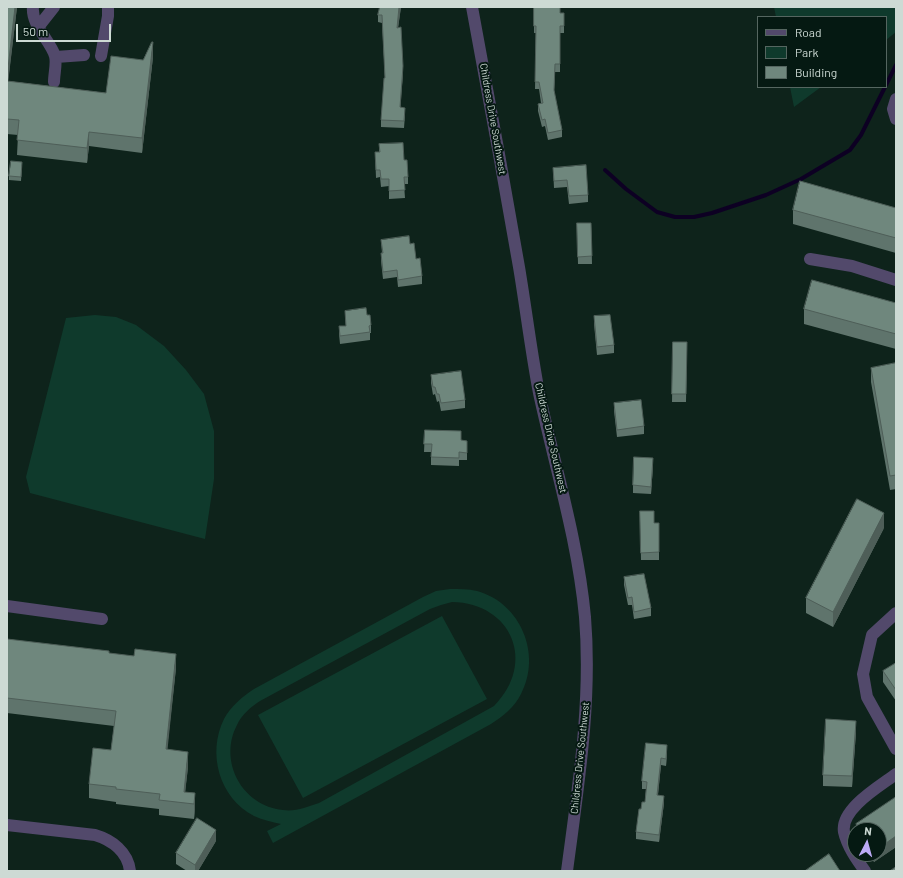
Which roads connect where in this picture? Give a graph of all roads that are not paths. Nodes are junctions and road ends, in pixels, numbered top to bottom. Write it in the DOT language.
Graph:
graph roads {
  1 [pos="33,7"];
  2 [pos="54,7"];
  3 [pos="108,7"];
  4 [pos="472,7"];
  5 [pos="39,26"];
  6 [pos="84,55"];
  7 [pos="100,56"];
  8 [pos="56,57"];
  9 [pos="54,82"];
  10 [pos="896,99"];
  11 [pos="896,119"];
  12 [pos="810,259"];
  13 [pos="896,280"];
  14 [pos="7,606"];
  15 [pos="896,613"];
  16 [pos="102,619"];
  17 [pos="896,749"];
  18 [pos="896,774"];
  19 [pos="7,825"];
  20 [pos="130,871"];
  21 [pos="567,871"];
  22 [pos="865,871"];
  1 -- 5 [label="street"];
  2 -- 5 [label="street"];
  3 -- 7 [label="street"];
  4 -- 21 [label="street, Childress Drive Southwest"];
  5 -- 8 [label="street"];
  6 -- 8 [label="street"];
  8 -- 9 [label="street"];
  10 -- 11 [label="street"];
  12 -- 13 [label="street"];
  14 -- 16 [label="street"];
  15 -- 17 [label="street"];
  18 -- 22 [label="street"];
  19 -- 20 [label="street"];
}
